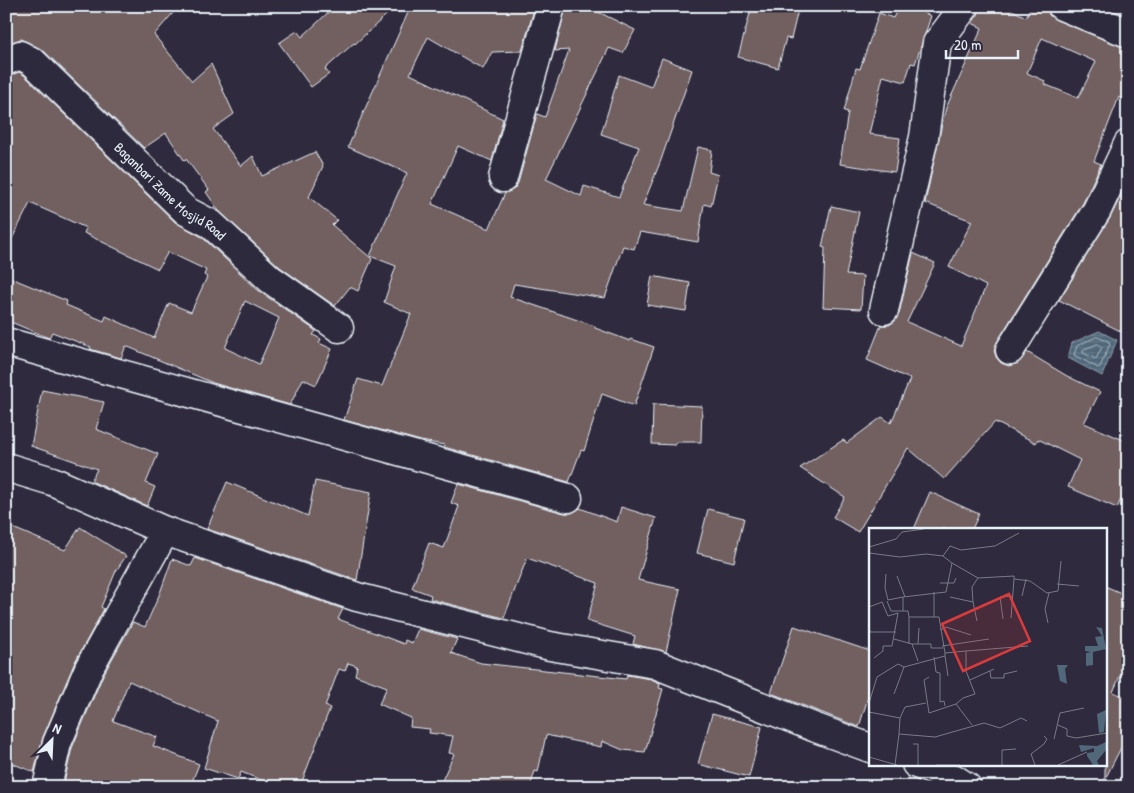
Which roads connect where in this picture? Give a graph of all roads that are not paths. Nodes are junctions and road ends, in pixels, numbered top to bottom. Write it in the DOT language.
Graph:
graph roads {
  1 [pos="551,6"];
  2 [pos="965,6"];
  3 [pos="1062,6"];
  4 [pos="1128,33"];
  5 [pos="6,61"];
  6 [pos="1128,144"];
  7 [pos="503,178"];
  8 [pos="884,310"];
  9 [pos="339,328"];
  10 [pos="6,342"];
  11 [pos="1010,350"];
  12 [pos="6,467"];
  13 [pos="568,498"];
  14 [pos="165,531"];
  15 [pos="869,748"];
  16 [pos="921,766"];
  17 [pos="47,787"];
  18 [pos="967,787"];
  1 -- 7 [label="street"];
  2 -- 8 [label="street"];
  3 -- 4 [label="street"];
  5 -- 9 [label="street, Baganbari Zame Mosjid Road"];
  6 -- 11 [label="street"];
  10 -- 13 [label="street"];
  12 -- 14 [label="street"];
  14 -- 15 [label="street"];
  14 -- 17 [label="street"];
  16 -- 18 [label="street"];
}
